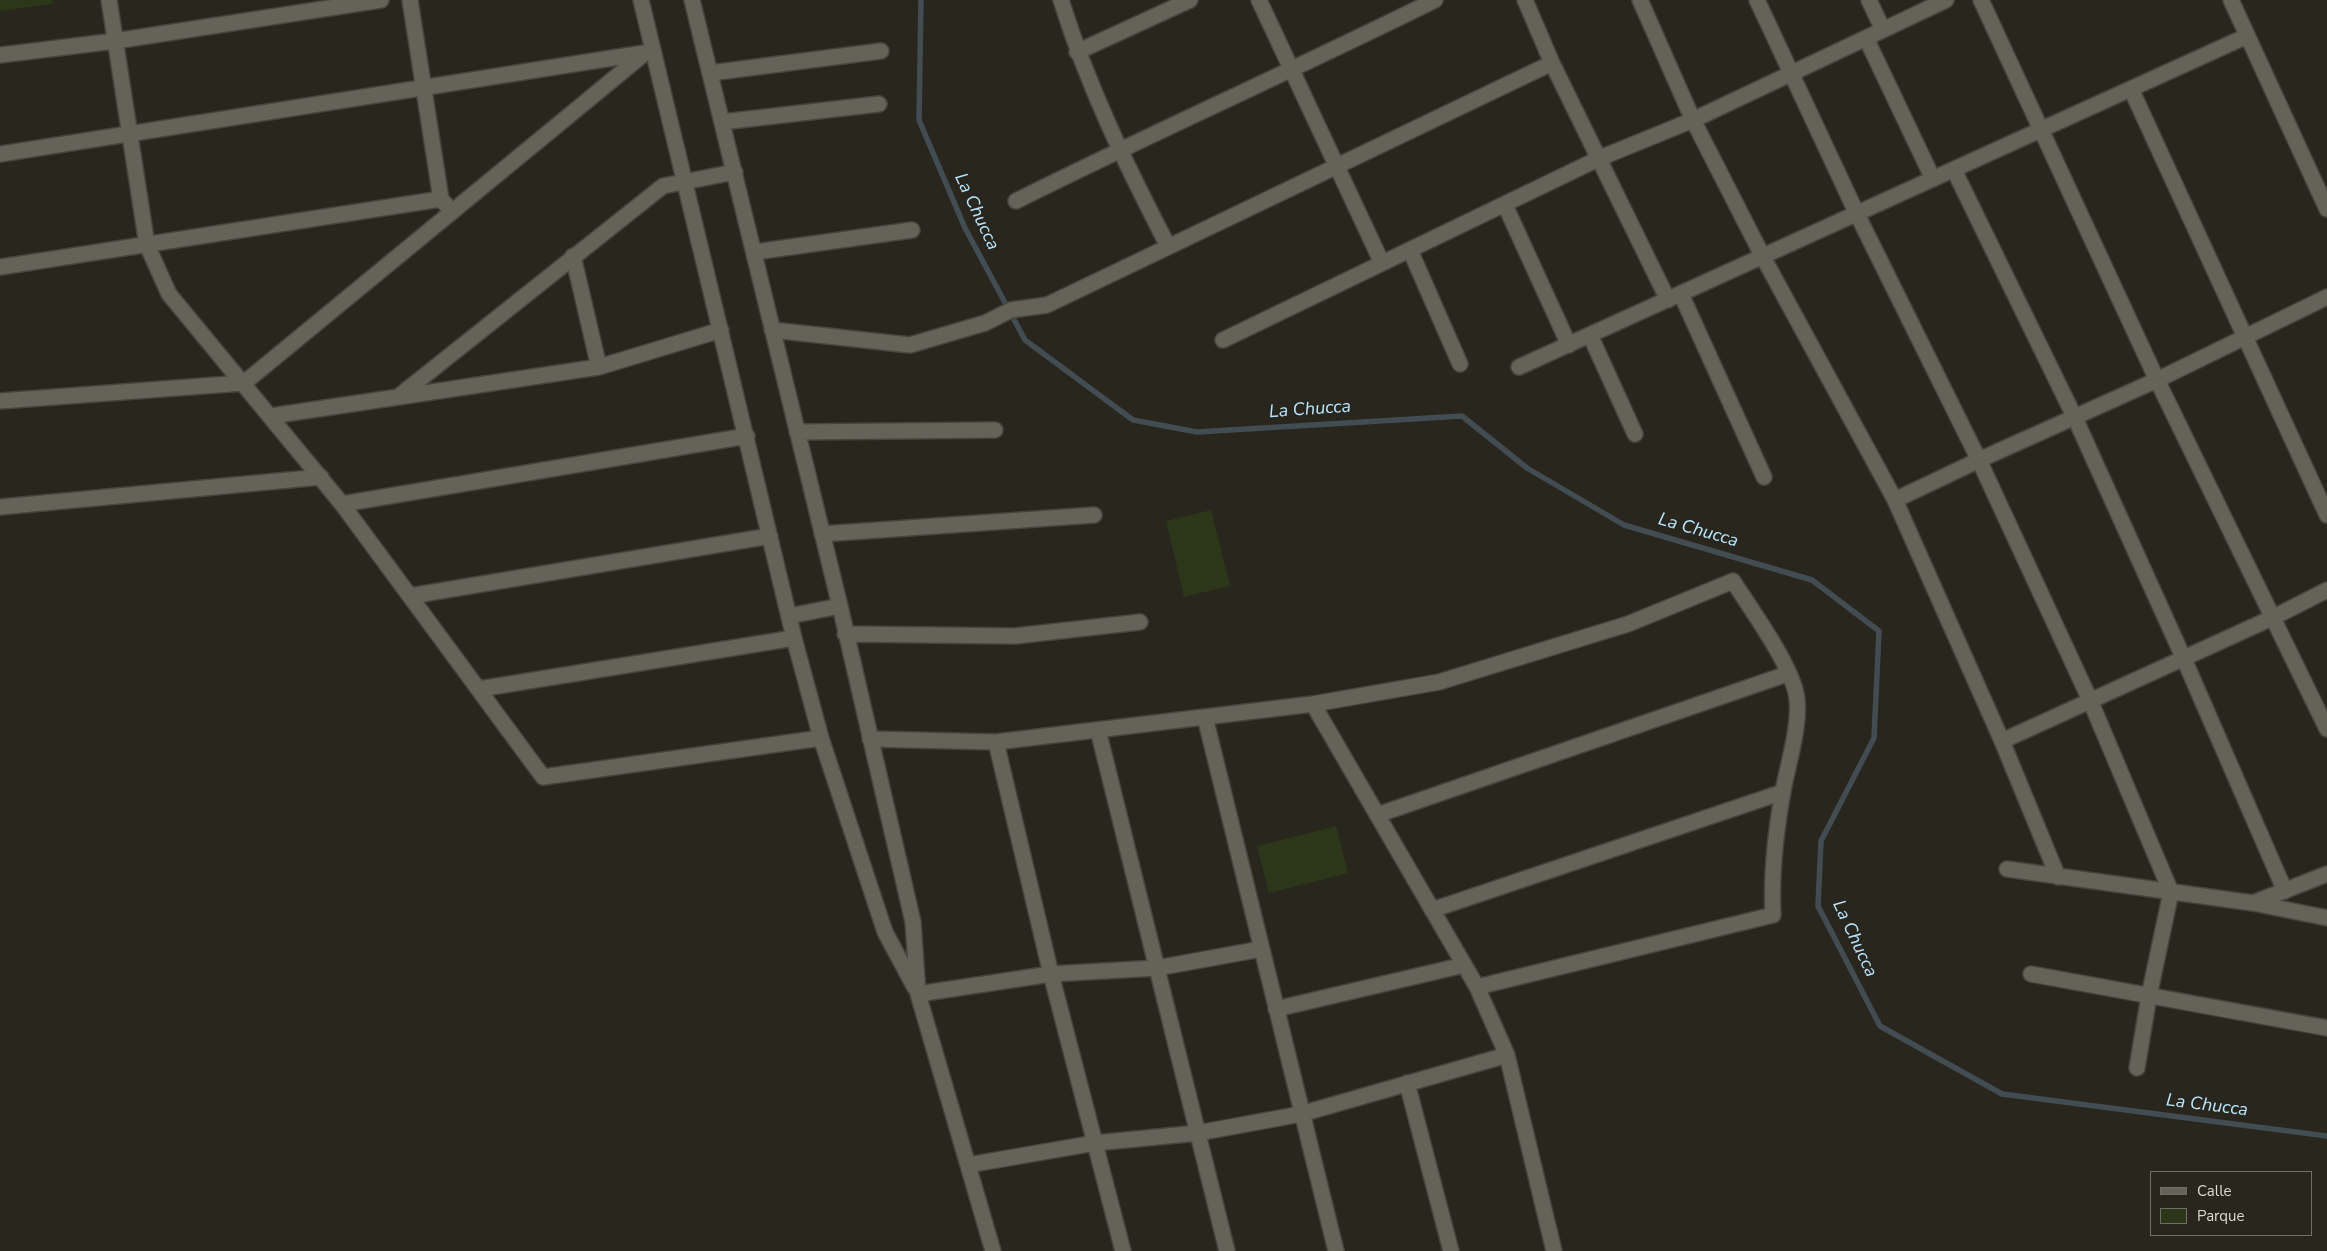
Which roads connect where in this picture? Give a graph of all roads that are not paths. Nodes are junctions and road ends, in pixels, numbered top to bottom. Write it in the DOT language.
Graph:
graph roads {
  1 [pos="109,0"];
  2 [pos="381,0"];
  3 [pos="410,0"];
  4 [pos="640,0"];
  5 [pos="692,0"];
  6 [pos="1061,0"];
  7 [pos="1190,0"];
  8 [pos="1258,0"];
  9 [pos="1435,0"];
  10 [pos="1525,0"];
  11 [pos="1640,0"];
  12 [pos="1757,0"];
  13 [pos="1868,0"];
  14 [pos="1946,0"];
  15 [pos="1981,0"];
  16 [pos="2231,0"];
  17 [pos="1883,30"];
  18 [pos="2248,36"];
  19 [pos="1866,38"];
  20 [pos="115,40"];
  21 [pos="881,51"];
  22 [pos="649,52"];
  23 [pos="1077,52"];
  24 [pos="0,55"];
  25 [pos="1552,63"];
  26 [pos="1291,71"];
  27 [pos="710,73"];
  28 [pos="1791,73"];
  29 [pos="424,88"];
  30 [pos="2131,90"];
  31 [pos="879,104"];
  32 [pos="1694,120"];
  33 [pos="722,122"];
  34 [pos="2041,130"];
  35 [pos="130,135"];
  36 [pos="1118,150"];
  37 [pos="0,154"];
  38 [pos="1600,158"];
  39 [pos="1338,167"];
  40 [pos="1954,170"];
  41 [pos="735,172"];
  42 [pos="1933,179"];
  43 [pos="685,182"];
  44 [pos="441,199"];
  45 [pos="1016,201"];
  46 [pos="1506,205"];
  47 [pos="2327,209"];
  48 [pos="452,212"];
  49 [pos="1857,214"];
  50 [pos="912,230"];
  51 [pos="147,245"];
  52 [pos="1168,246"];
  53 [pos="1410,250"];
  54 [pos="755,252"];
  55 [pos="573,256"];
  56 [pos="1763,256"];
  57 [pos="1382,264"];
  58 [pos="0,267"];
  59 [pos="1674,297"];
  60 [pos="2327,297"];
  61 [pos="721,330"];
  62 [pos="772,330"];
  63 [pos="1590,335"];
  64 [pos="2244,337"];
  65 [pos="1223,340"];
  66 [pos="1569,345"];
  67 [pos="1460,364"];
  68 [pos="599,367"];
  69 [pos="1519,367"];
  70 [pos="2157,380"];
  71 [pos="244,384"];
  72 [pos="397,397"];
  73 [pos="0,401"];
  74 [pos="271,416"];
  75 [pos="2075,418"];
  76 [pos="995,430"];
  77 [pos="796,432"];
  78 [pos="1635,434"];
  79 [pos="747,436"];
  80 [pos="1978,460"];
  81 [pos="1764,477"];
  82 [pos="321,478"];
  83 [pos="1895,500"];
  84 [pos="342,504"];
  85 [pos="0,507"];
  86 [pos="1094,515"];
  87 [pos="2327,515"];
  88 [pos="822,534"];
  89 [pos="770,536"];
  90 [pos="2327,590"];
  91 [pos="410,596"];
  92 [pos="840,606"];
  93 [pos="790,616"];
  94 [pos="2274,617"];
  95 [pos="1140,622"];
  96 [pos="846,634"];
  97 [pos="794,638"];
  98 [pos="2184,659"];
  99 [pos="1787,674"];
  100 [pos="479,690"];
  101 [pos="2090,700"];
  102 [pos="1312,704"];
  103 [pos="1205,717"];
  104 [pos="2327,729"];
  105 [pos="1098,730"];
  106 [pos="821,738"];
  107 [pos="870,739"];
  108 [pos="2002,741"];
  109 [pos="996,742"];
  110 [pos="1783,792"];
  111 [pos="1377,815"];
  112 [pos="2006,870"];
  113 [pos="2327,874"];
  114 [pos="2058,876"];
  115 [pos="2285,891"];
  116 [pos="2171,892"];
  117 [pos="2254,903"];
  118 [pos="1432,910"];
  119 [pos="2327,918"];
  120 [pos="1261,949"];
  121 [pos="1464,965"];
  122 [pos="1157,968"];
  123 [pos="1051,974"];
  124 [pos="2032,974"];
  125 [pos="1477,988"];
  126 [pos="918,994"];
  127 [pos="2149,996"];
  128 [pos="1276,1009"];
  129 [pos="2327,1028"];
  130 [pos="1507,1055"];
  131 [pos="2137,1068"];
  132 [pos="1408,1083"];
  133 [pos="1301,1114"];
  134 [pos="1198,1133"];
  135 [pos="1095,1143"];
  136 [pos="968,1165"];
  137 [pos="993,1251"];
  138 [pos="1123,1251"];
  139 [pos="1227,1251"];
  140 [pos="1336,1251"];
  141 [pos="1451,1251"];
  142 [pos="1554,1251"];
  1 -- 20 [label="street"];
  2 -- 20 [label="street"];
  3 -- 29 [label="street"];
  4 -- 22 [label="street"];
  5 -- 27 [label="street"];
  6 -- 23 [label="street"];
  7 -- 23 [label="street"];
  8 -- 26 [label="street"];
  9 -- 26 [label="street"];
  10 -- 25 [label="street"];
  11 -- 32 [label="street"];
  12 -- 28 [label="street"];
  13 -- 17 [label="street"];
  14 -- 17 [label="street"];
  15 -- 34 [label="street"];
  16 -- 18 [label="street"];
  17 -- 19 [label="street"];
  18 -- 30 [label="street"];
  18 -- 47 [label="street"];
  19 -- 28 [label="street"];
  19 -- 42 [label="street"];
  20 -- 24 [label="street"];
  20 -- 35 [label="street"];
  21 -- 27 [label="street"];
  22 -- 29 [label="street"];
  22 -- 43 [label="street"];
  22 -- 48 [label="street"];
  23 -- 36 [label="street"];
  25 -- 38 [label="street"];
  25 -- 39 [label="street"];
  26 -- 36 [label="street"];
  26 -- 39 [label="street"];
  27 -- 33 [label="street"];
  28 -- 32 [label="street"];
  28 -- 49 [label="street"];
  29 -- 35 [label="street"];
  29 -- 44 [label="street"];
  30 -- 34 [label="street"];
  30 -- 64 [label="street"];
  31 -- 33 [label="street"];
  32 -- 38 [label="street"];
  32 -- 56 [label="street"];
  33 -- 41 [label="street"];
  34 -- 40 [label="street"];
  34 -- 70 [label="street"];
  35 -- 37 [label="street"];
  35 -- 51 [label="street"];
  36 -- 45 [label="street"];
  36 -- 52 [label="street"];
  38 -- 46 [label="street"];
  38 -- 59 [label="street"];
  39 -- 52 [label="street"];
  39 -- 57 [label="street"];
  40 -- 42 [label="street"];
  40 -- 75 [label="street"];
  41 -- 43 [label="street"];
  41 -- 54 [label="street"];
  42 -- 49 [label="street"];
  43 -- 55 [label="street"];
  43 -- 61 [label="street"];
  44 -- 48 [label="street"];
  44 -- 51 [label="street"];
  46 -- 53 [label="street"];
  46 -- 66 [label="street"];
  48 -- 71 [label="street"];
  49 -- 56 [label="street"];
  49 -- 80 [label="street"];
  50 -- 54 [label="street"];
  51 -- 58 [label="street"];
  51 -- 71 [label="street"];
  52 -- 62 [label="street"];
  53 -- 57 [label="street"];
  53 -- 67 [label="street"];
  54 -- 62 [label="street"];
  55 -- 68 [label="street"];
  55 -- 72 [label="street"];
  56 -- 59 [label="street"];
  56 -- 83 [label="street"];
  57 -- 65 [label="street"];
  59 -- 63 [label="street"];
  59 -- 81 [label="street"];
  60 -- 64 [label="street"];
  61 -- 68 [label="street"];
  61 -- 79 [label="street"];
  62 -- 77 [label="street"];
  63 -- 66 [label="street"];
  63 -- 78 [label="street"];
  64 -- 70 [label="street"];
  64 -- 87 [label="street"];
  66 -- 69 [label="street"];
  68 -- 72 [label="street"];
  70 -- 75 [label="street"];
  70 -- 94 [label="street"];
  71 -- 73 [label="street"];
  71 -- 74 [label="street"];
  72 -- 74 [label="street"];
  74 -- 82 [label="street"];
  75 -- 80 [label="street"];
  75 -- 98 [label="street"];
  76 -- 77 [label="street"];
  77 -- 88 [label="street"];
  79 -- 84 [label="street"];
  79 -- 89 [label="street"];
  80 -- 83 [label="street"];
  80 -- 101 [label="street"];
  82 -- 84 [label="street"];
  82 -- 85 [label="street"];
  83 -- 108 [label="street"];
  84 -- 91 [label="street"];
  86 -- 88 [label="street"];
  88 -- 92 [label="street"];
  89 -- 91 [label="street"];
  89 -- 93 [label="street"];
  90 -- 94 [label="street"];
  91 -- 100 [label="street"];
  92 -- 93 [label="street"];
  92 -- 96 [label="street"];
  93 -- 97 [label="street"];
  94 -- 98 [label="street"];
  94 -- 104 [label="street"];
  95 -- 96 [label="street"];
  96 -- 107 [label="street"];
  97 -- 100 [label="street"];
  97 -- 106 [label="street"];
  98 -- 101 [label="street"];
  98 -- 115 [label="street"];
  99 -- 102 [label="street"];
  99 -- 110 [label="street"];
  99 -- 111 [label="street"];
  100 -- 106 [label="street"];
  101 -- 108 [label="street"];
  101 -- 116 [label="street"];
  102 -- 103 [label="street"];
  102 -- 111 [label="street"];
  103 -- 105 [label="street"];
  103 -- 120 [label="street"];
  105 -- 109 [label="street"];
  105 -- 122 [label="street"];
  106 -- 126 [label="street"];
  107 -- 109 [label="street"];
  107 -- 126 [label="street"];
  108 -- 114 [label="street"];
  109 -- 123 [label="street"];
  110 -- 118 [label="street"];
  110 -- 125 [label="street"];
  111 -- 118 [label="street"];
  112 -- 114 [label="street"];
  113 -- 115 [label="street"];
  114 -- 116 [label="street"];
  115 -- 117 [label="street"];
  116 -- 117 [label="street"];
  116 -- 127 [label="street"];
  117 -- 119 [label="street"];
  118 -- 121 [label="street"];
  120 -- 122 [label="street"];
  120 -- 128 [label="street"];
  121 -- 125 [label="street"];
  121 -- 128 [label="street"];
  122 -- 123 [label="street"];
  122 -- 134 [label="street"];
  123 -- 126 [label="street"];
  123 -- 135 [label="street"];
  124 -- 127 [label="street"];
  125 -- 130 [label="street"];
  126 -- 136 [label="street"];
  127 -- 129 [label="street"];
  127 -- 131 [label="street"];
  128 -- 133 [label="street"];
  130 -- 132 [label="street"];
  130 -- 142 [label="street"];
  132 -- 133 [label="street"];
  132 -- 141 [label="street"];
  133 -- 134 [label="street"];
  133 -- 140 [label="street"];
  134 -- 135 [label="street"];
  134 -- 139 [label="street"];
  135 -- 136 [label="street"];
  135 -- 138 [label="street"];
  136 -- 137 [label="street"];
}
